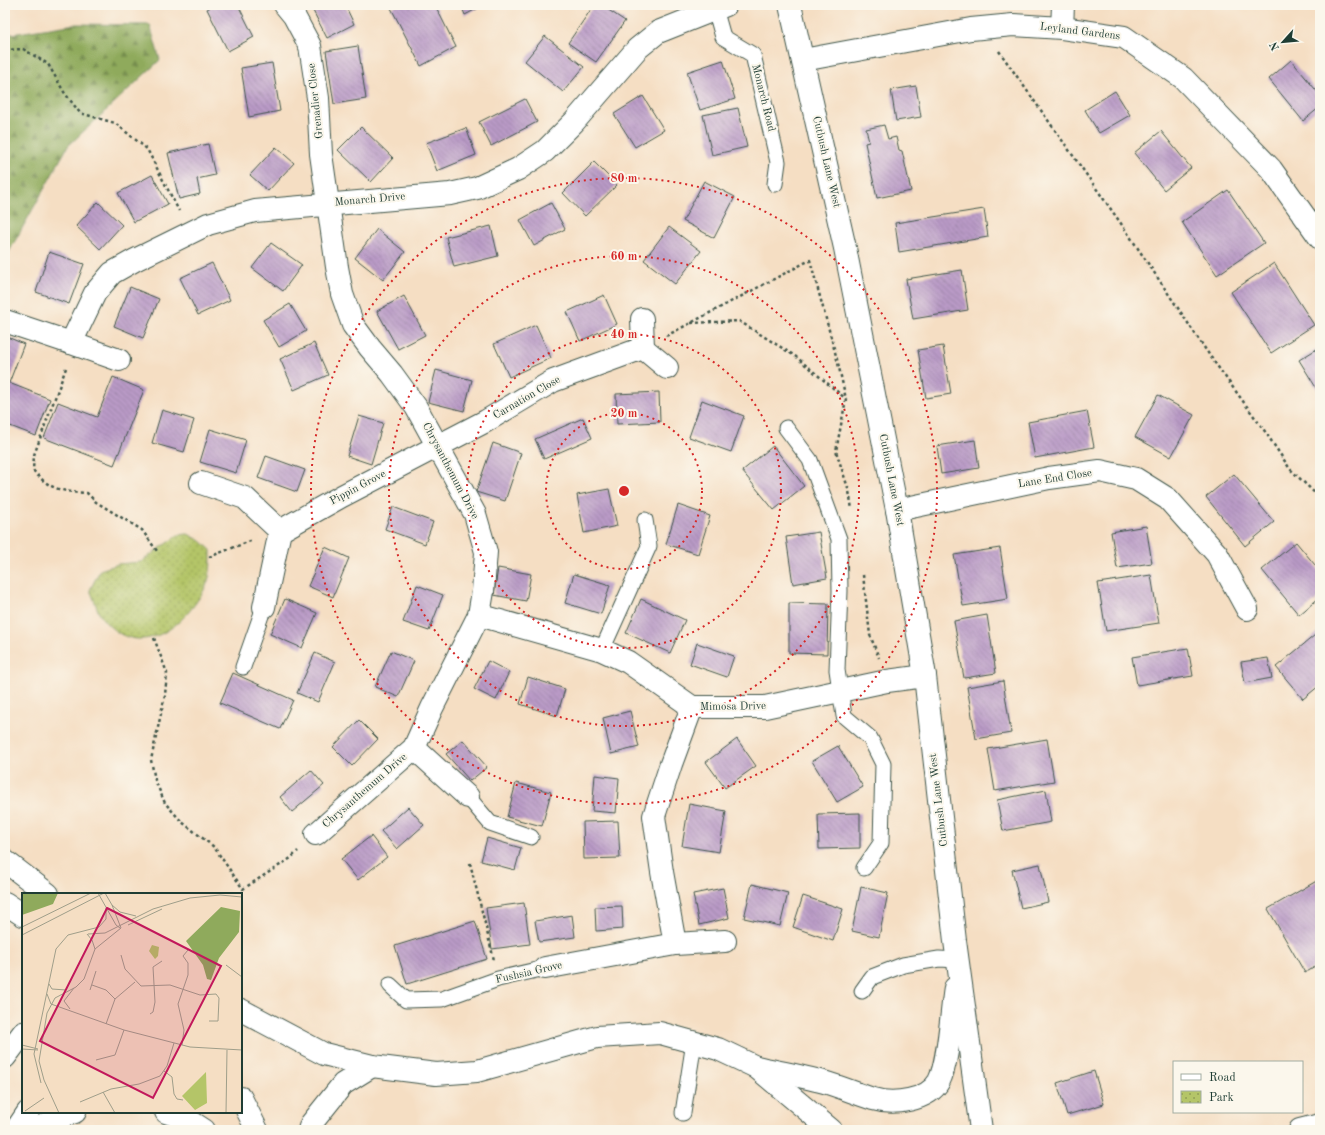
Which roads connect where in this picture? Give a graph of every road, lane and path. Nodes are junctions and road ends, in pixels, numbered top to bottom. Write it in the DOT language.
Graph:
graph roads {
  1 [pos="285,5"];
  2 [pos="790,5"];
  3 [pos="1063,5"];
  4 [pos="719,6"];
  5 [pos="984,28"];
  6 [pos="1062,28"];
  7 [pos="5,50"];
  8 [pos="804,60"];
  9 [pos="775,184"];
  10 [pos="328,203"];
  11 [pos="190,233"];
  12 [pos="1320,238"];
  13 [pos="642,319"];
  14 [pos="5,321"];
  15 [pos="690,324"];
  16 [pos="73,343"];
  17 [pos="643,348"];
  18 [pos="119,360"];
  19 [pos="667,368"];
  20 [pos="786,428"];
  21 [pos="437,447"];
  22 [pos="200,483"];
  23 [pos="1320,498"];
  24 [pos="897,510"];
  25 [pos="645,520"];
  26 [pos="280,531"];
  27 [pos="157,551"];
  28 [pos="209,557"];
  29 [pos="264,607"];
  30 [pos="1247,609"];
  31 [pos="479,615"];
  32 [pos="154,638"];
  33 [pos="602,650"];
  34 [pos="243,667"];
  35 [pos="925,676"];
  36 [pos="840,692"];
  37 [pos="692,707"];
  38 [pos="414,748"];
  39 [pos="468,797"];
  40 [pos="316,834"];
  41 [pos="531,837"];
  42 [pos="5,861"];
  43 [pos="470,863"];
  44 [pos="864,868"];
  45 [pos="47,893"];
  46 [pos="5,903"];
  47 [pos="22,914"];
  48 [pos="725,941"];
  49 [pos="675,944"];
  50 [pos="958,960"];
  51 [pos="545,968"];
  52 [pos="498,979"];
  53 [pos="390,985"];
  54 [pos="862,991"];
  55 [pos="242,1011"];
  56 [pos="22,1034"];
  57 [pos="694,1042"];
  58 [pos="5,1057"];
  59 [pos="372,1066"];
  60 [pos="756,1067"];
  61 [pos="242,1100"];
  62 [pos="27,1113"];
  63 [pos="72,1113"];
  64 [pos="169,1113"];
  65 [pos="683,1113"];
  66 [pos="816,1122"];
  67 [pos="1320,1125"];
  68 [pos="16,1130"];
  69 [pos="35,1130"];
  70 [pos="204,1130"];
  71 [pos="257,1130"];
  72 [pos="309,1130"];
  73 [pos="831,1130"];
  74 [pos="981,1130"];
  75 [pos="1300,1130"];
  1 -- 10 [label="street, Grenadier Close"];
  2 -- 8 [label="street, Cutbush Lane West"];
  3 -- 6 [label="street"];
  4 -- 9 [label="lane, Monarch Road"];
  4 -- 10 [label="street, Monarch Drive"];
  5 -- 6 [label="street, Leyland Gardens"];
  5 -- 8 [label="street, Leyland Gardens"];
  5 -- 23 [label="path"];
  6 -- 12 [label="street, Leyland Gardens"];
  7 -- 11 [label="path"];
  8 -- 24 [label="street, Cutbush Lane West"];
  10 -- 11 [label="street, Monarch Drive"];
  10 -- 21 [label="street, Chrysanthemum Drive"];
  11 -- 16 [label="street, Monarch Drive"];
  13 -- 17 [label="street"];
  14 -- 16 [label="street"];
  15 -- 15 [label="path"];
  15 -- 17 [label="path"];
  16 -- 18 [label="street"];
  16 -- 27 [label="path"];
  17 -- 19 [label="street"];
  17 -- 21 [label="street, Carnation Close"];
  20 -- 36 [label="lane"];
  21 -- 26 [label="street, Pippin Grove"];
  21 -- 31 [label="street, Chrysanthemum Drive"];
  22 -- 26 [label="street"];
  24 -- 30 [label="street, Lane End Close"];
  24 -- 35 [label="street, Cutbush Lane West"];
  25 -- 33 [label="lane"];
  26 -- 28 [label="path"];
  26 -- 29 [label="street"];
  29 -- 34 [label="lane"];
  31 -- 33 [label="street, Mimosa Drive"];
  31 -- 38 [label="street, Chrysanthemum Drive"];
  32 -- 40 [label="path"];
  33 -- 37 [label="street, Mimosa Drive"];
  35 -- 36 [label="street, Mimosa Drive"];
  35 -- 50 [label="street, Cutbush Lane West"];
  36 -- 37 [label="street, Mimosa Drive"];
  36 -- 44 [label="lane"];
  37 -- 49 [label="street"];
  38 -- 39 [label="street, Chrysanthemum Drive"];
  38 -- 40 [label="street, Chrysanthemum Drive"];
  39 -- 41 [label="lane"];
  42 -- 45 [label="street"];
  43 -- 52 [label="path"];
  46 -- 47 [label="street"];
  48 -- 49 [label="street, Fushsia Grove"];
  49 -- 51 [label="street, Fushsia Grove"];
  50 -- 54 [label="lane"];
  50 -- 60 [label="street, Cutbush Lane West"];
  50 -- 74 [label="street, Cutbush Lane West"];
  51 -- 52 [label="lane, Fushsia Grove"];
  52 -- 53 [label="lane, Fushsia Grove"];
  55 -- 59 [label="street"];
  56 -- 58 [label="street"];
  57 -- 59 [label="street"];
  57 -- 60 [label="street"];
  57 -- 65 [label="lane"];
  59 -- 72 [label="street"];
  60 -- 66 [label="street"];
  61 -- 71 [label="street"];
  62 -- 68 [label="street"];
  63 -- 69 [label="street"];
  64 -- 70 [label="street"];
  66 -- 73 [label="street"];
  67 -- 75 [label="street"];
}
